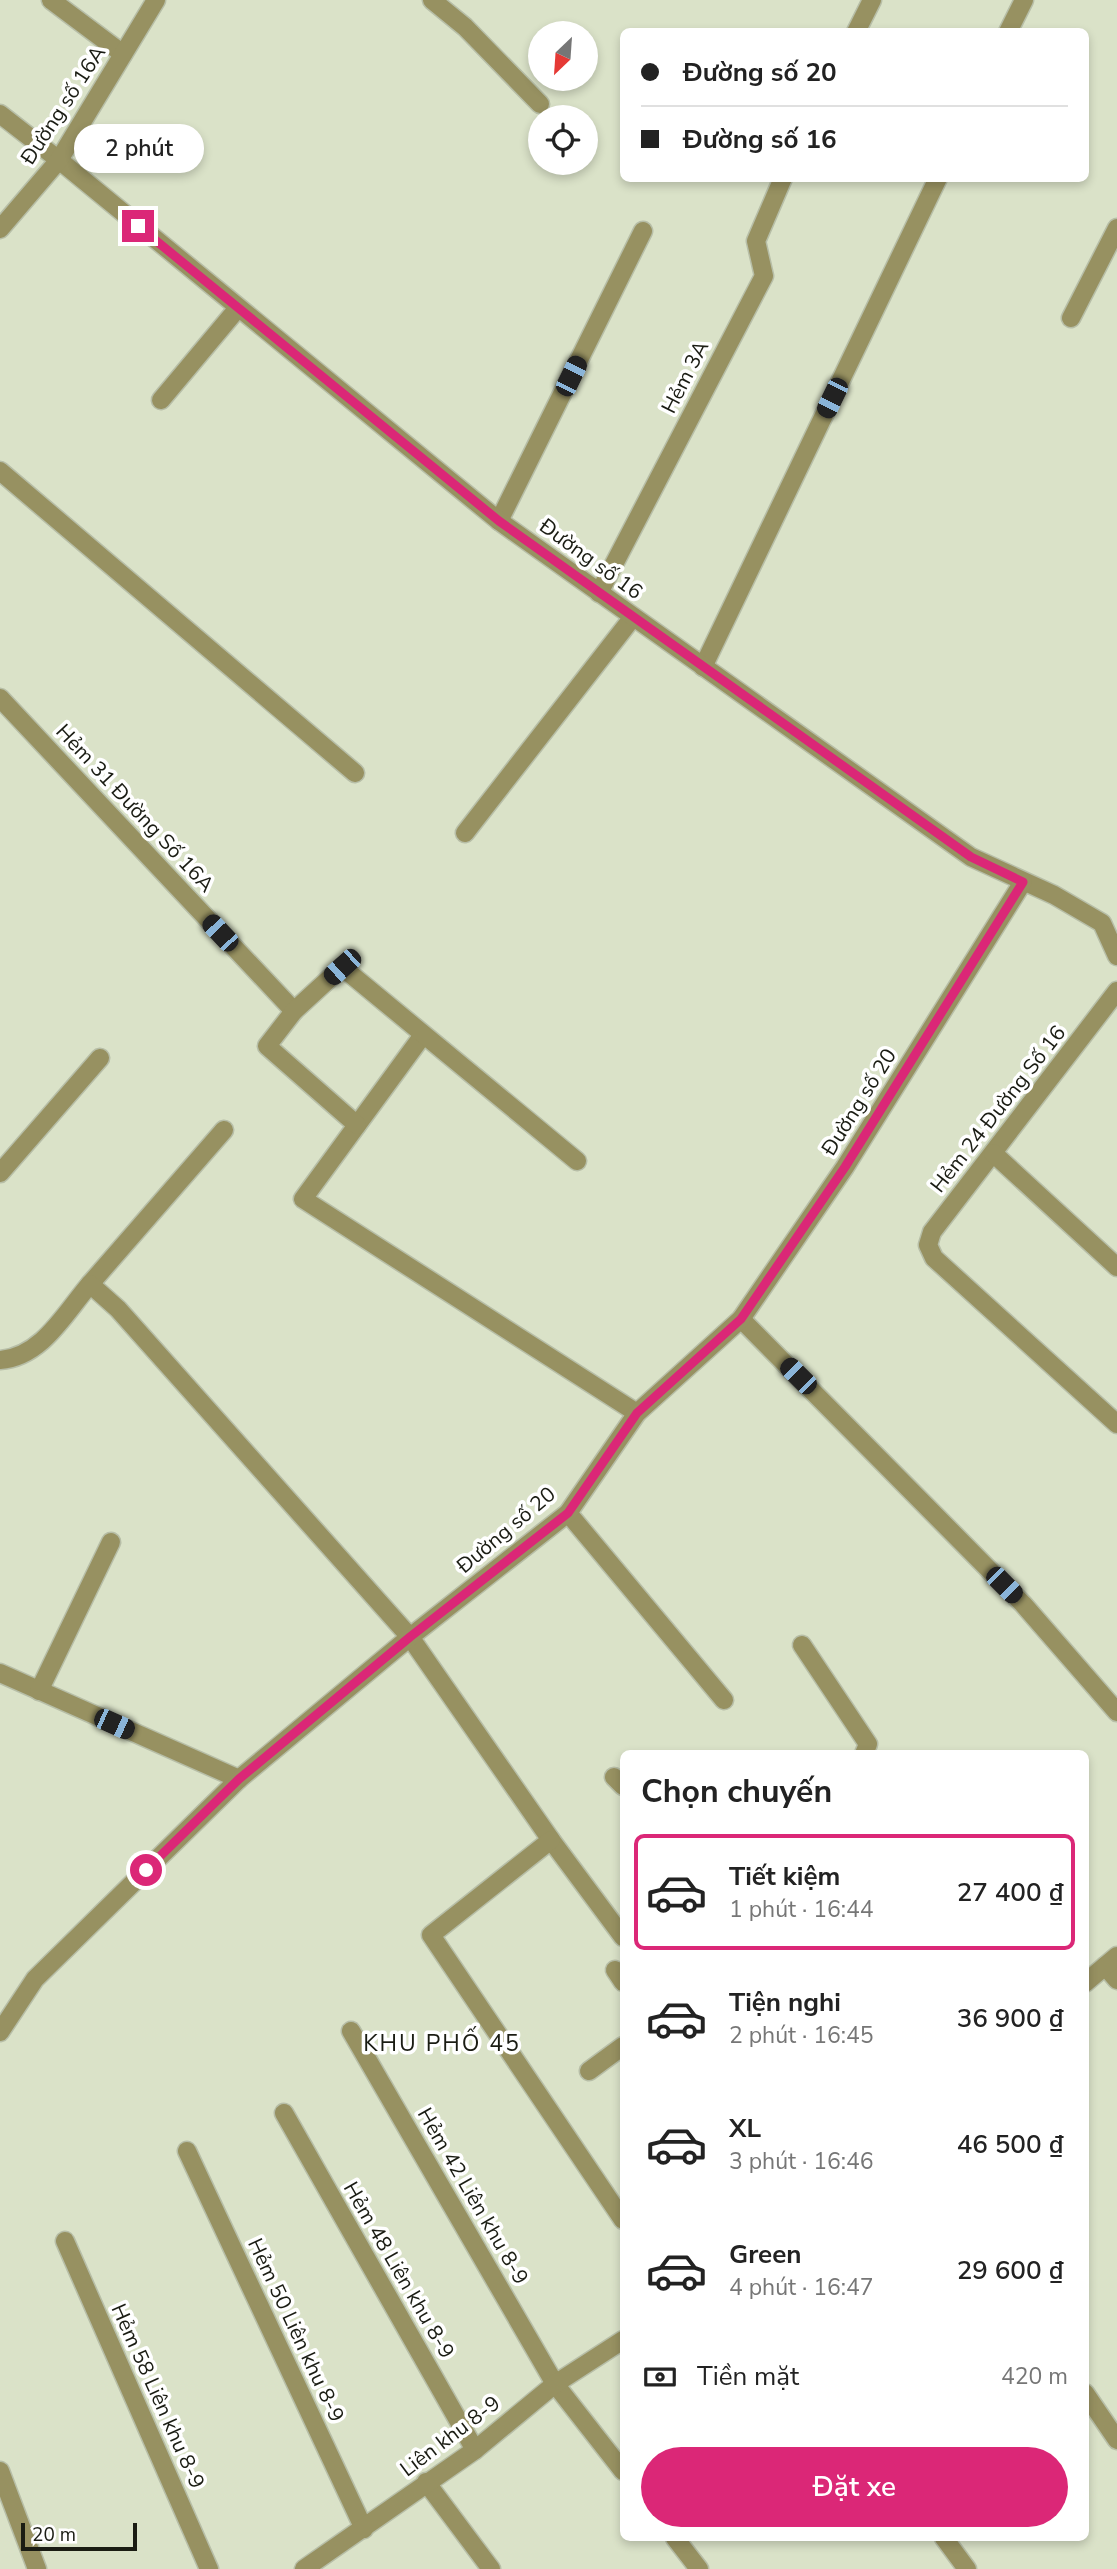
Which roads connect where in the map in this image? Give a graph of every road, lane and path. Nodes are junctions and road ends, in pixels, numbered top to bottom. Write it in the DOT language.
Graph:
graph roads {
  1 [pos="51,0"];
  2 [pos="156,0"];
  3 [pos="432,0"];
  4 [pos="872,0"];
  5 [pos="1024,0"];
  6 [pos="858,28"];
  7 [pos="1011,28"];
  8 [pos="123,54"];
  9 [pos="540,104"];
  10 [pos="0,114"];
  11 [pos="58,160"];
  12 [pos="781,182"];
  13 [pos="936,182"];
  14 [pos="1117,228"];
  15 [pos="0,229"];
  16 [pos="643,231"];
  17 [pos="239,308"];
  18 [pos="1071,318"];
  19 [pos="161,400"];
  20 [pos="0,471"];
  21 [pos="499,521"];
  22 [pos="599,593"];
  23 [pos="632,617"];
  24 [pos="703,667"];
  25 [pos="0,698"];
  26 [pos="355,773"];
  27 [pos="465,833"];
  28 [pos="1023,882"];
  29 [pos="1116,948"];
  30 [pos="1117,991"];
  31 [pos="294,1011"];
  32 [pos="423,1035"];
  33 [pos="100,1058"];
  34 [pos="357,1125"];
  35 [pos="224,1130"];
  36 [pos="993,1153"];
  37 [pos="577,1161"];
  38 [pos="0,1173"];
  39 [pos="1117,1267"];
  40 [pos="90,1284"];
  41 [pos="741,1319"];
  42 [pos="0,1360"];
  43 [pos="637,1413"];
  44 [pos="1117,1424"];
  45 [pos="568,1513"];
  46 [pos="111,1542"];
  47 [pos="410,1637"];
  48 [pos="802,1645"];
  49 [pos="0,1673"];
  50 [pos="39,1691"];
  51 [pos="724,1700"];
  52 [pos="1117,1712"];
  53 [pos="866,1750"];
  54 [pos="239,1779"];
  55 [pos="551,1840"];
  56 [pos="620,1933"];
  57 [pos="1113,1968"];
  58 [pos="1089,1981"];
  59 [pos="351,2031"];
  60 [pos="0,2032"];
  61 [pos="620,2048"];
  62 [pos="589,2071"];
  63 [pos="284,2113"];
  64 [pos="187,2151"];
  65 [pos="620,2216"];
  66 [pos="65,2241"];
  67 [pos="620,2342"];
  68 [pos="555,2384"];
  69 [pos="1089,2399"];
  70 [pos="1117,2440"];
  71 [pos="475,2451"];
  72 [pos="620,2467"];
  73 [pos="0,2470"];
  74 [pos="426,2482"];
  75 [pos="364,2529"];
  76 [pos="677,2541"];
  77 [pos="946,2541"];
  78 [pos="37,2569"];
  79 [pos="209,2569"];
  80 [pos="304,2569"];
  81 [pos="491,2569"];
  82 [pos="699,2569"];
  83 [pos="967,2569"];
  1 -- 8 [label="street"];
  2 -- 8 [label="street, Đường số 16A"];
  3 -- 9 [label="street"];
  4 -- 6 [label="street"];
  5 -- 7 [label="street"];
  8 -- 11 [label="street, Đường số 16A"];
  10 -- 11 [label="street, Đường số 16"];
  11 -- 15 [label="street, Đường số 16A"];
  11 -- 17 [label="street, Đường số 16"];
  12 -- 22 [label="street, Hẻm 3A"];
  13 -- 24 [label="street"];
  14 -- 18 [label="street"];
  16 -- 21 [label="street"];
  17 -- 19 [label="street"];
  17 -- 21 [label="street, Đường số 16"];
  20 -- 26 [label="street"];
  21 -- 22 [label="street, Đường số 16"];
  22 -- 23 [label="street, Đường số 16"];
  23 -- 24 [label="street, Đường số 16"];
  23 -- 27 [label="street"];
  24 -- 28 [label="street, Đường số 16"];
  25 -- 31 [label="street, Hẻm 31 Đường Số 16A"];
  28 -- 29 [label="street, Đường số 16"];
  28 -- 41 [label="street, Đường số 20"];
  30 -- 36 [label="street, Hẻm 24 Đường Số 16"];
  31 -- 32 [label="street"];
  31 -- 34 [label="street"];
  32 -- 34 [label="street"];
  32 -- 37 [label="street"];
  33 -- 38 [label="street"];
  34 -- 43 [label="street"];
  35 -- 40 [label="street"];
  36 -- 39 [label="street"];
  36 -- 44 [label="street, Hẻm 24 Đường Số 16"];
  40 -- 42 [label="street"];
  40 -- 47 [label="street"];
  41 -- 43 [label="street, Đường số 20"];
  41 -- 52 [label="street"];
  43 -- 45 [label="street, Đường số 20"];
  45 -- 47 [label="street, Đường số 20"];
  45 -- 51 [label="street"];
  46 -- 50 [label="street"];
  47 -- 54 [label="street, Đường số 20"];
  47 -- 55 [label="street"];
  48 -- 53 [label="street"];
  49 -- 50 [label="street"];
  50 -- 54 [label="street"];
  54 -- 60 [label="street, Đường số 20"];
  55 -- 56 [label="street"];
  55 -- 65 [label="street"];
  57 -- 58 [label="street"];
  59 -- 68 [label="street, Hẻm 42 Liên khu 8-9"];
  61 -- 62 [label="street"];
  63 -- 71 [label="street, Hẻm 48 Liên khu 8-9"];
  64 -- 75 [label="street, Hẻm 50 Liên khu 8-9"];
  66 -- 79 [label="street, Hẻm 58 Liên khu 8-9"];
  67 -- 68 [label="street, Liên khu 8-9"];
  68 -- 71 [label="street, Liên khu 8-9"];
  68 -- 72 [label="street, Hẻm 42 Liên khu 8-9"];
  69 -- 70 [label="street"];
  71 -- 74 [label="street, Liên khu 8-9"];
  73 -- 78 [label="street"];
  74 -- 75 [label="street, Liên khu 8-9"];
  74 -- 81 [label="street"];
  75 -- 80 [label="street, Liên khu 8-9"];
  76 -- 82 [label="street"];
  77 -- 83 [label="street"];
}
